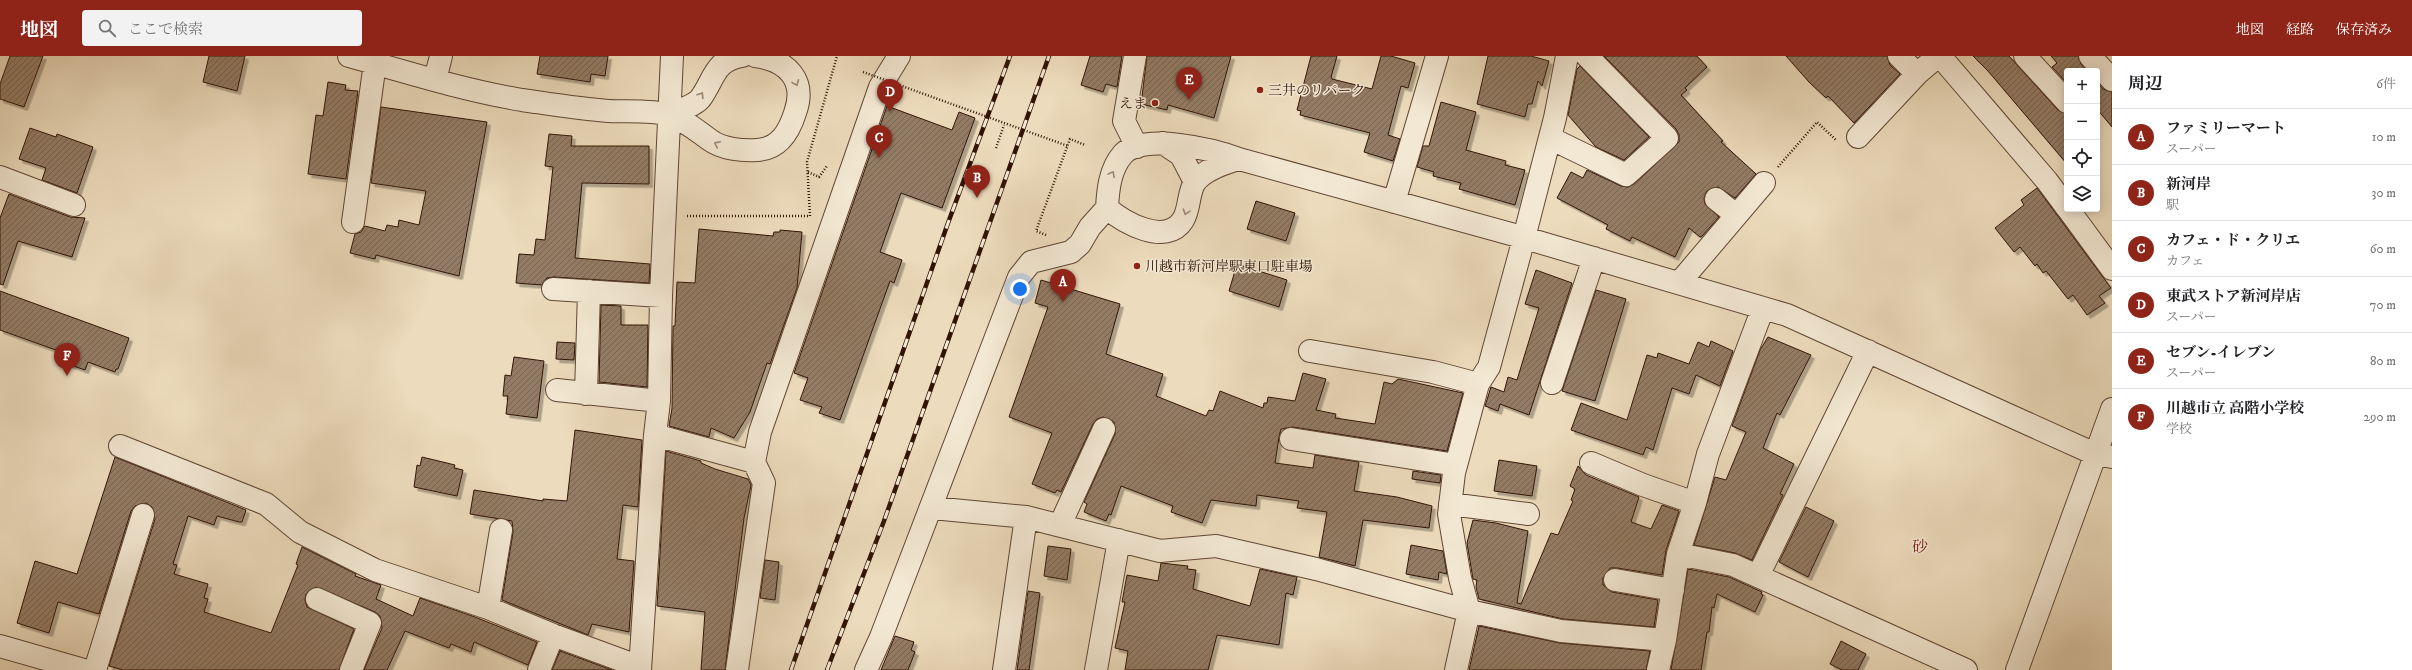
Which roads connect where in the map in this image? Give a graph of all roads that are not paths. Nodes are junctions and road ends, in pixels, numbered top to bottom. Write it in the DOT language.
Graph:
graph roads {
  1 [pos="349,56"];
  2 [pos="441,56"];
  3 [pos="672,56"];
  4 [pos="742,56"];
  5 [pos="754,56"];
  6 [pos="899,56"];
  7 [pos="1135,56"];
  8 [pos="1437,56"];
  9 [pos="1567,56"];
  10 [pos="1588,56"];
  11 [pos="1899,56"];
  12 [pos="1939,56"];
  13 [pos="2090,56"];
  14 [pos="2032,58"];
  15 [pos="375,63"];
  16 [pos="1917,74"];
  17 [pos="435,80"];
  18 [pos="2112,80"];
  19 [pos="2064,98"];
  20 [pos="669,115"];
  21 [pos="1858,137"];
  22 [pos="1550,138"];
  23 [pos="1163,143"];
  24 [pos="1137,147"];
  25 [pos="1239,159"];
  26 [pos="0,177"];
  27 [pos="1195,182"];
  28 [pos="1764,183"];
  29 [pos="1716,199"];
  30 [pos="1394,202"];
  31 [pos="74,205"];
  32 [pos="2064,205"];
  33 [pos="1107,208"];
  34 [pos="2069,212"];
  35 [pos="1736,215"];
  36 [pos="353,222"];
  37 [pos="1524,238"];
  38 [pos="1594,258"];
  39 [pos="2112,269"];
  40 [pos="1679,283"];
  41 [pos="553,289"];
  42 [pos="589,291"];
  43 [pos="661,296"];
  44 [pos="1763,308"];
  45 [pos="1310,351"];
  46 [pos="1868,351"];
  47 [pos="1552,383"];
  48 [pos="1478,384"];
  49 [pos="558,390"];
  50 [pos="586,394"];
  51 [pos="660,401"];
  52 [pos="2112,409"];
  53 [pos="1104,429"];
  54 [pos="655,435"];
  55 [pos="1291,439"];
  56 [pos="120,446"];
  57 [pos="2103,456"];
  58 [pos="754,462"];
  59 [pos="1591,463"];
  60 [pos="1456,465"];
  61 [pos="1695,503"];
  62 [pos="1450,504"];
  63 [pos="932,508"];
  64 [pos="1528,514"];
  65 [pos="143,515"];
  66 [pos="1026,517"];
  67 [pos="1060,525"];
  68 [pos="500,530"];
  69 [pos="1119,540"];
  70 [pos="1678,554"];
  71 [pos="1758,576"];
  72 [pos="1615,580"];
  73 [pos="1673,590"];
  74 [pos="317,600"];
  75 [pos="488,608"];
  76 [pos="1469,611"];
  77 [pos="553,635"];
  78 [pos="1665,640"];
  79 [pos="0,646"];
  80 [pos="57,666"];
  81 [pos="640,668"];
  82 [pos="84,670"];
  83 [pos="95,670"];
  84 [pos="351,670"];
  85 [pos="539,670"];
  86 [pos="737,670"];
  87 [pos="866,670"];
  88 [pos="1004,670"];
  89 [pos="1096,670"];
  90 [pos="1456,670"];
  91 [pos="1658,670"];
  92 [pos="1966,670"];
  93 [pos="2017,670"];
  1 -- 15 [label="street"];
  2 -- 17 [label="street"];
  3 -- 20 [label="street"];
  20 -- 4 [label="street, one-way"];
  5 -- 20 [label="street, one-way"];
  6 -- 58 [label="street"];
  7 -- 24 [label="street"];
  8 -- 30 [label="street"];
  9 -- 22 [label="street"];
  10 -- 22 [label="street"];
  11 -- 16 [label="street"];
  12 -- 16 [label="street"];
  12 -- 32 [label="street"];
  13 -- 18 [label="street"];
  14 -- 19 [label="street"];
  15 -- 17 [label="street"];
  15 -- 36 [label="street"];
  16 -- 21 [label="street"];
  17 -- 20 [label="street"];
  20 -- 43 [label="street"];
  22 -- 37 [label="street"];
  23 -- 24 [label="street"];
  23 -- 25 [label="street"];
  23 -- 27 [label="street"];
  33 -- 24 [label="street, one-way"];
  25 -- 27 [label="street"];
  25 -- 30 [label="street"];
  26 -- 31 [label="street"];
  27 -- 33 [label="street, one-way"];
  28 -- 35 [label="street"];
  29 -- 35 [label="street"];
  30 -- 37 [label="street"];
  33 -- 63 [label="street"];
  34 -- 39 [label="street"];
  35 -- 40 [label="street"];
  37 -- 38 [label="street"];
  37 -- 48 [label="street"];
  38 -- 40 [label="street"];
  38 -- 47 [label="street"];
  40 -- 44 [label="street"];
  41 -- 42 [label="street"];
  42 -- 43 [label="street"];
  42 -- 50 [label="street"];
  43 -- 51 [label="street"];
  44 -- 46 [label="street"];
  44 -- 61 [label="street"];
  45 -- 48 [label="street"];
  46 -- 57 [label="street"];
  46 -- 71 [label="street"];
  48 -- 60 [label="street"];
  49 -- 50 [label="street"];
  50 -- 51 [label="street"];
  51 -- 54 [label="street"];
  52 -- 57 [label="street"];
  53 -- 67 [label="street"];
  54 -- 58 [label="street"];
  54 -- 81 [label="street"];
  55 -- 60 [label="street"];
  56 -- 75 [label="street"];
  57 -- 93 [label="street"];
  58 -- 86 [label="street"];
  59 -- 61 [label="street"];
  60 -- 62 [label="street"];
  61 -- 70 [label="street"];
  62 -- 64 [label="street"];
  62 -- 76 [label="street"];
  63 -- 66 [label="street"];
  63 -- 87 [label="street"];
  65 -- 83 [label="street"];
  66 -- 67 [label="street"];
  66 -- 88 [label="street"];
  67 -- 69 [label="street"];
  68 -- 75 [label="street"];
  69 -- 76 [label="street"];
  69 -- 89 [label="street"];
  70 -- 71 [label="street"];
  70 -- 73 [label="street"];
  71 -- 92 [label="street"];
  72 -- 73 [label="street"];
  73 -- 78 [label="street"];
  74 -- 84 [label="street"];
  75 -- 77 [label="street"];
  76 -- 78 [label="street"];
  76 -- 90 [label="street"];
  77 -- 81 [label="street"];
  77 -- 85 [label="street"];
  78 -- 91 [label="street"];
  79 -- 80 [label="street"];
  80 -- 82 [label="street"];
}
